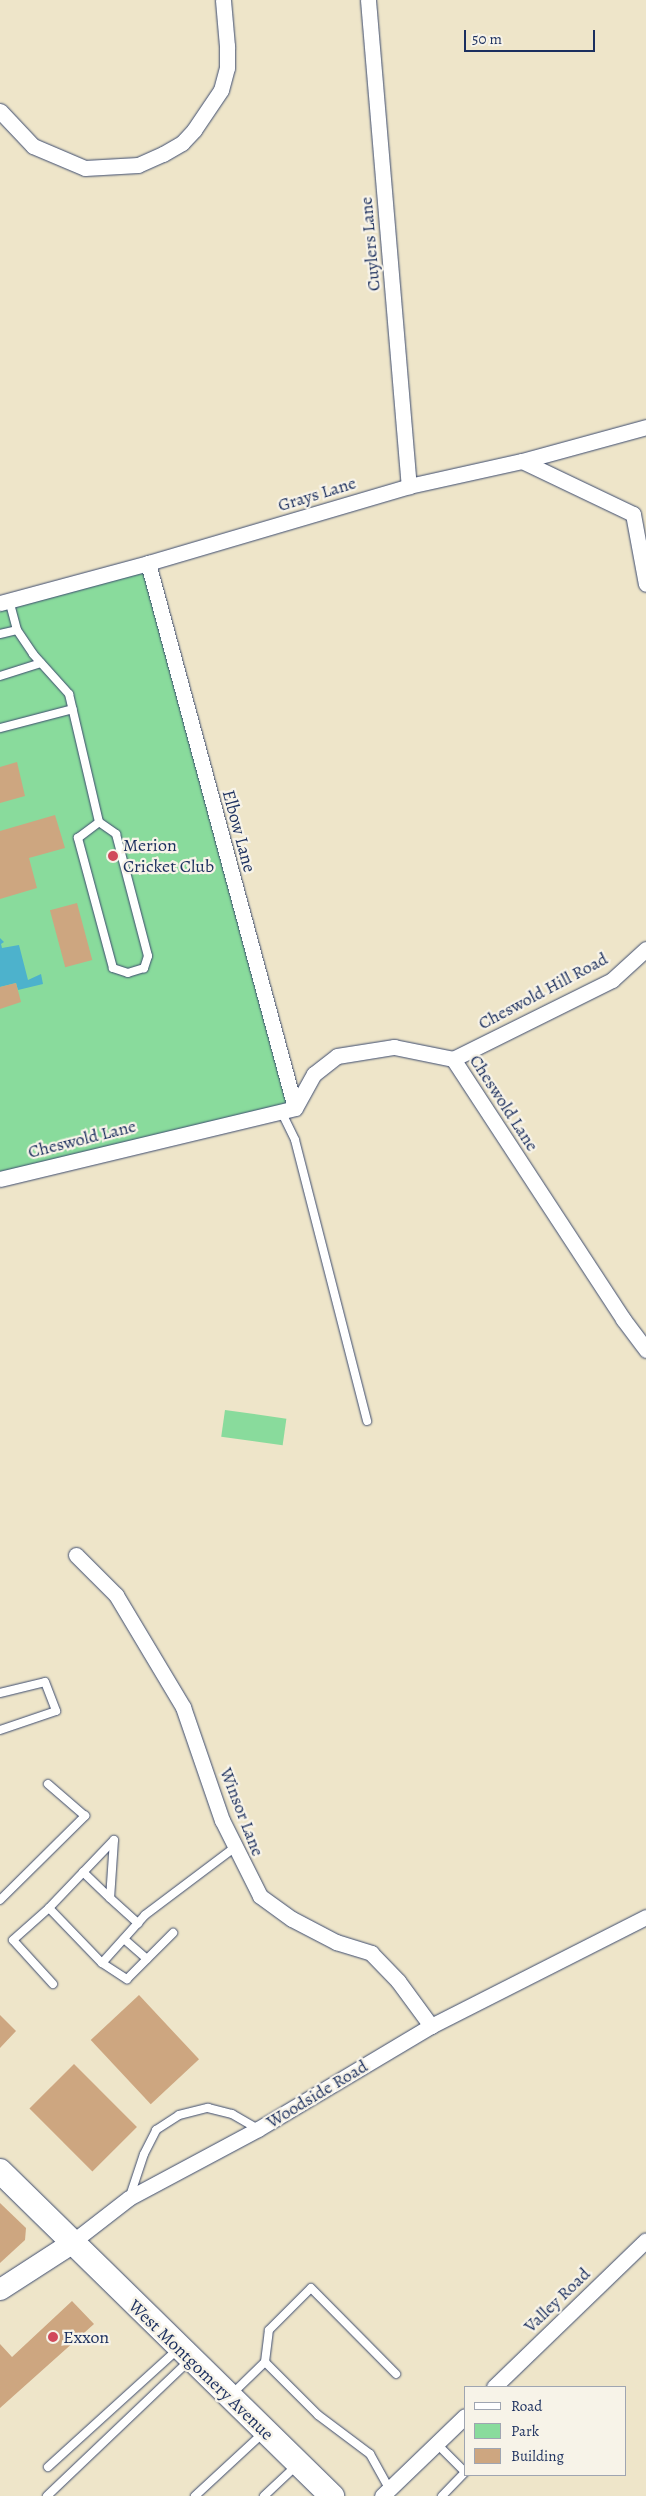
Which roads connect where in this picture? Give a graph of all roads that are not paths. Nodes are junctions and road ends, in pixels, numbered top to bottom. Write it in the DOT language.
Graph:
graph roads {
  1 [pos="223,0"];
  2 [pos="368,0"];
  3 [pos="0,111"];
  4 [pos="646,427"];
  5 [pos="522,460"];
  6 [pos="409,486"];
  7 [pos="639,516"];
  8 [pos="148,563"];
  9 [pos="646,584"];
  10 [pos="5,602"];
  11 [pos="17,630"];
  12 [pos="0,634"];
  13 [pos="41,663"];
  14 [pos="0,676"];
  15 [pos="73,710"];
  16 [pos="0,728"];
  17 [pos="99,822"];
  18 [pos="646,949"];
  19 [pos="453,1059"];
  20 [pos="288,1109"];
  21 [pos="0,1178"];
  22 [pos="646,1350"];
  23 [pos="367,1421"];
  24 [pos="76,1555"];
  25 [pos="0,1694"];
  26 [pos="0,1730"];
  27 [pos="48,1784"];
  28 [pos="234,1848"];
  29 [pos="83,1872"];
  30 [pos="110,1898"];
  31 [pos="0,1900"];
  32 [pos="49,1908"];
  33 [pos="646,1917"];
  34 [pos="138,1923"];
  35 [pos="173,1933"];
  36 [pos="124,1939"];
  37 [pos="146,1959"];
  38 [pos="102,1963"];
  39 [pos="53,1984"];
  40 [pos="431,2026"];
  41 [pos="258,2129"];
  42 [pos="0,2170"];
  43 [pos="129,2198"];
  44 [pos="646,2240"];
  45 [pos="71,2243"];
  46 [pos="0,2289"];
  47 [pos="185,2354"];
  48 [pos="265,2362"];
  49 [pos="396,2374"];
  50 [pos="495,2386"];
  51 [pos="230,2397"];
  52 [pos="463,2418"];
  53 [pos="265,2432"];
  54 [pos="436,2443"];
  55 [pos="298,2465"];
  56 [pos="48,2467"];
  57 [pos="463,2471"];
  58 [pos="463,2473"];
  59 [pos="386,2492"];
  60 [pos="47,2496"];
  61 [pos="195,2496"];
  62 [pos="264,2496"];
  63 [pos="332,2496"];
  64 [pos="442,2496"];
  1 -- 3 [label="street"];
  2 -- 6 [label="street, Cuylers Lane"];
  4 -- 5 [label="street, Grays Lane"];
  5 -- 6 [label="street, Grays Lane"];
  5 -- 7 [label="street"];
  6 -- 8 [label="street, Grays Lane"];
  7 -- 9 [label="street"];
  8 -- 10 [label="street, Grays Lane"];
  8 -- 20 [label="street, Elbow Lane"];
  10 -- 11 [label="lane"];
  11 -- 12 [label="lane"];
  11 -- 13 [label="lane"];
  13 -- 14 [label="lane"];
  13 -- 15 [label="lane"];
  15 -- 16 [label="lane"];
  15 -- 17 [label="lane"];
  17 -- 17 [label="lane"];
  18 -- 19 [label="street, Cheswold Hill Road"];
  19 -- 20 [label="street, Cheswold Lane"];
  19 -- 22 [label="street, Cheswold Lane"];
  20 -- 21 [label="street, Cheswold Lane"];
  20 -- 23 [label="lane"];
  24 -- 28 [label="street, Winsor Lane"];
  25 -- 26 [label="lane"];
  27 -- 31 [label="lane"];
  28 -- 34 [label="lane"];
  28 -- 40 [label="street, Winsor Lane"];
  29 -- 30 [label="lane"];
  29 -- 30 [label="lane"];
  29 -- 32 [label="lane"];
  30 -- 34 [label="lane"];
  32 -- 38 [label="lane"];
  32 -- 39 [label="lane"];
  33 -- 40 [label="street, Woodside Road"];
  34 -- 36 [label="lane"];
  35 -- 37 [label="lane"];
  36 -- 37 [label="lane"];
  36 -- 38 [label="lane"];
  37 -- 38 [label="lane"];
  40 -- 41 [label="street, Woodside Road"];
  41 -- 43 [label="street, Woodside Road"];
  41 -- 43 [label="lane"];
  42 -- 45 [label="main road, West Montgomery Avenue"];
  43 -- 45 [label="street, Woodside Road"];
  44 -- 50 [label="street, Valley Road"];
  45 -- 46 [label="street, Woodside Road"];
  45 -- 47 [label="main road, West Montgomery Avenue"];
  47 -- 51 [label="main road, West Montgomery Avenue"];
  47 -- 56 [label="lane"];
  47 -- 60 [label="lane"];
  48 -- 49 [label="lane"];
  48 -- 51 [label="lane"];
  48 -- 59 [label="lane"];
  51 -- 53 [label="main road, West Montgomery Avenue"];
  52 -- 54 [label="street"];
  53 -- 55 [label="main road, West Montgomery Avenue"];
  53 -- 61 [label="lane"];
  54 -- 57 [label="lane"];
  54 -- 59 [label="street"];
  55 -- 62 [label="lane"];
  55 -- 63 [label="main road, West Montgomery Avenue"];
  58 -- 64 [label="lane"];
}
